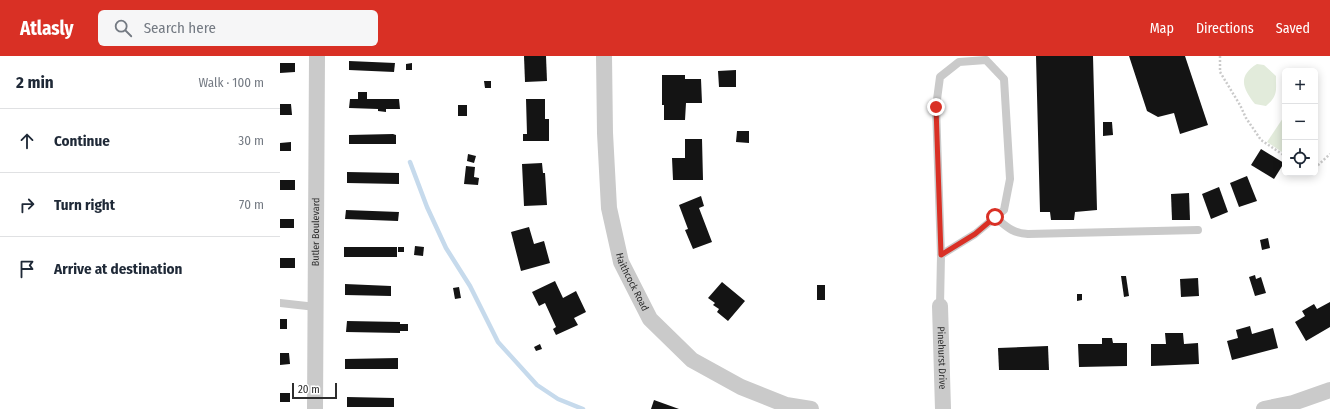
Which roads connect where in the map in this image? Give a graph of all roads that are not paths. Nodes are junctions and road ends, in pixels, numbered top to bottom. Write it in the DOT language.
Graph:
graph roads {
  1 [pos="317,56"];
  2 [pos="604,56"];
  3 [pos="995,217"];
  4 [pos="1198,230"];
  5 [pos="941,255"];
  6 [pos="280,303"];
  7 [pos="940,306"];
  8 [pos="316,307"];
  9 [pos="1330,390"];
  10 [pos="315,409"];
  11 [pos="811,409"];
  12 [pos="943,409"];
  13 [pos="1264,409"];
  1 -- 8 [label="street, Butler Boulevard"];
  2 -- 11 [label="street, Haithcock Road"];
  3 -- 4 [label="lane"];
  3 -- 5 [label="lane"];
  3 -- 5 [label="lane"];
  5 -- 7 [label="lane"];
  6 -- 8 [label="lane"];
  7 -- 12 [label="street, Pinehurst Drive"];
  8 -- 10 [label="street, Butler Boulevard"];
  9 -- 13 [label="street"];
}
